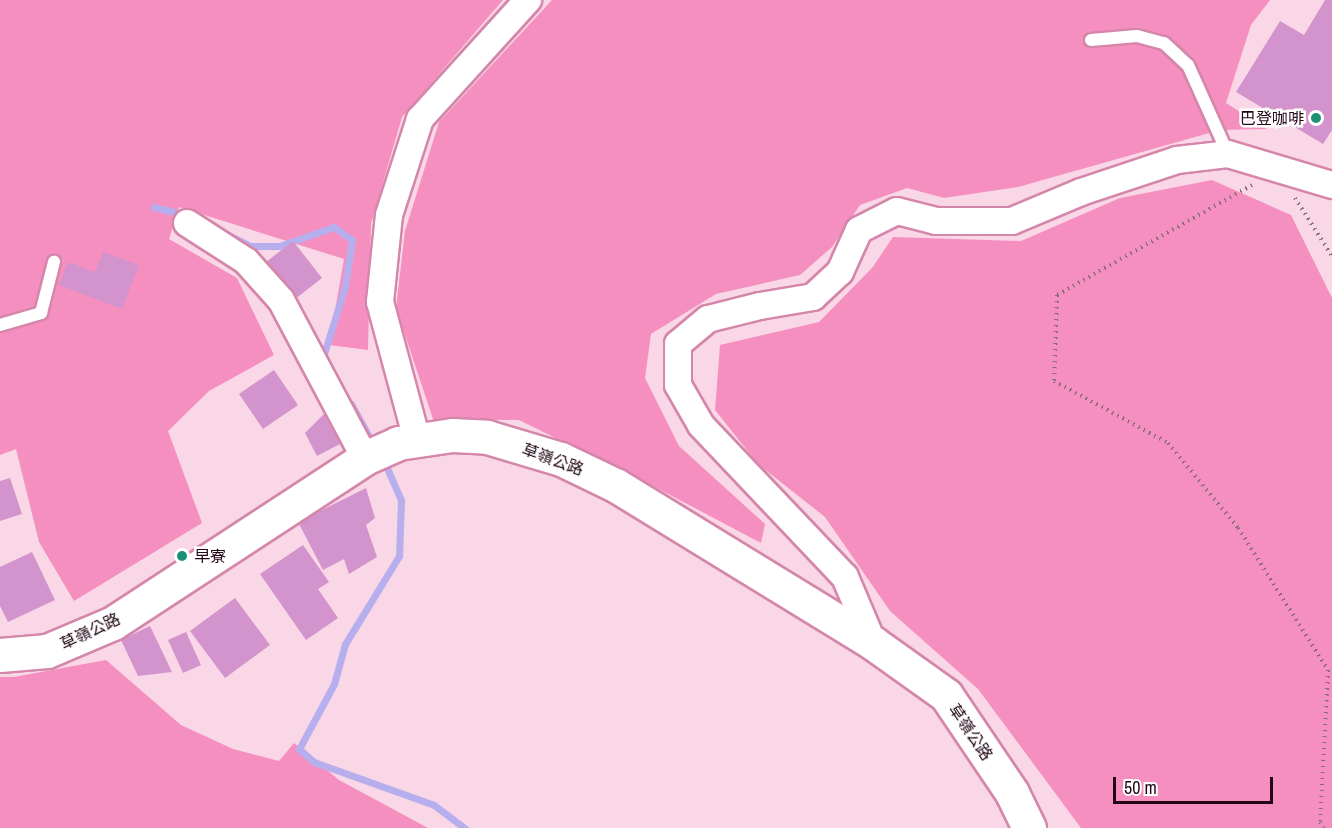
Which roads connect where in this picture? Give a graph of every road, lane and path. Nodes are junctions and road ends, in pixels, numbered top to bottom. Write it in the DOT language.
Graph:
graph roads {
  1 [pos="528,0"];
  2 [pos="1091,40"];
  3 [pos="1228,154"];
  4 [pos="1278,171"];
  5 [pos="1332,185"];
  6 [pos="187,223"];
  7 [pos="1332,256"];
  8 [pos="54,262"];
  9 [pos="0,325"];
  10 [pos="417,440"];
  11 [pos="365,458"];
  12 [pos="873,643"];
  13 [pos="3,649"];
  14 [pos="1325,716"];
  15 [pos="1332,716"];
  16 [pos="1029,828"];
  17 [pos="1324,828"];
  1 -- 10 [label="street"];
  2 -- 3 [label="lane"];
  3 -- 4 [label="street"];
  3 -- 12 [label="street"];
  4 -- 5 [label="street"];
  4 -- 7 [label="path"];
  4 -- 14 [label="path"];
  6 -- 11 [label="street"];
  8 -- 9 [label="lane"];
  10 -- 11 [label="main road, 草嶺公路"];
  10 -- 12 [label="main road, 草嶺公路"];
  11 -- 13 [label="main road, 草嶺公路"];
  12 -- 16 [label="main road, 草嶺公路"];
  14 -- 15 [label="path"];
  14 -- 17 [label="path"];
}
